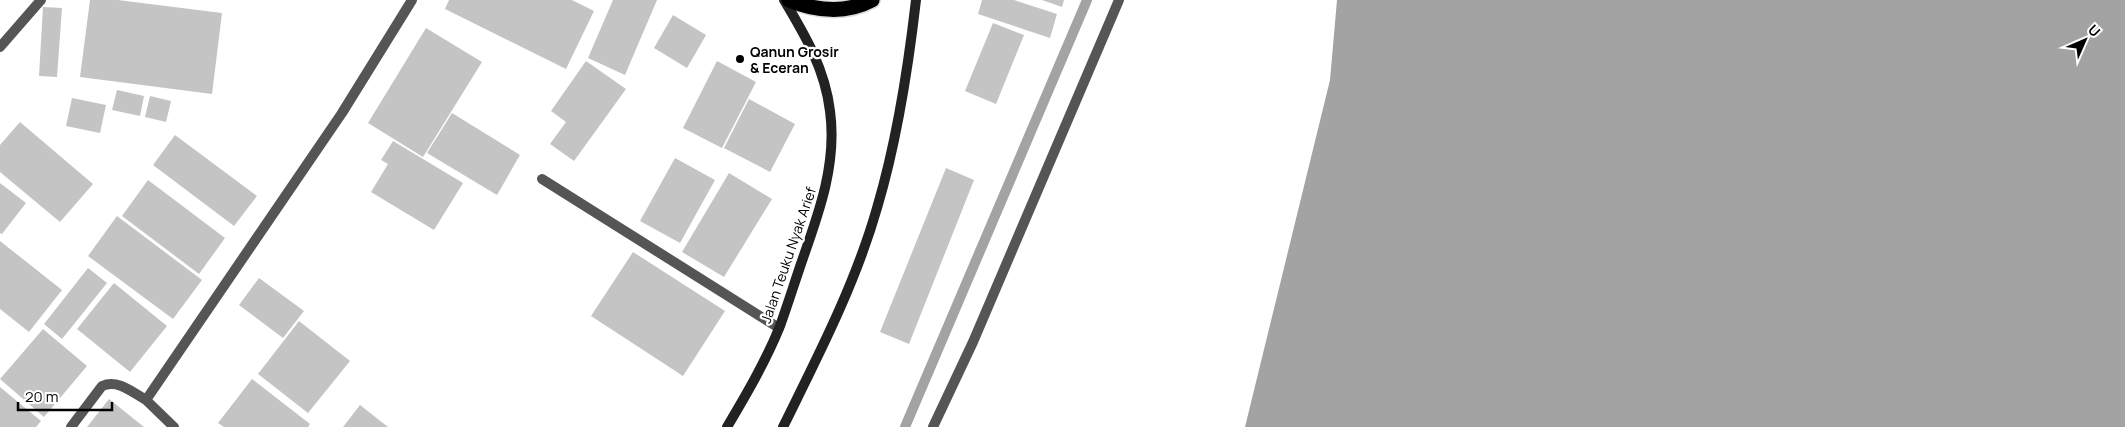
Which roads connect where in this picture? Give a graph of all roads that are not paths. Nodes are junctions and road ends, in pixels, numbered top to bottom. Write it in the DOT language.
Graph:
graph roads {
  1 [pos="41,0"];
  2 [pos="412,0"];
  3 [pos="784,0"];
  4 [pos="789,0"];
  5 [pos="872,0"];
  6 [pos="916,0"];
  7 [pos="1118,0"];
  8 [pos="0,47"];
  9 [pos="542,179"];
  10 [pos="779,328"];
  11 [pos="146,400"];
  12 [pos="71,427"];
  13 [pos="174,427"];
  14 [pos="727,427"];
  15 [pos="783,427"];
  16 [pos="933,427"];
  1 -- 8 [label="street"];
  2 -- 11 [label="street"];
  3 -- 10 [label="main road, Jalan Teuku Nyak Arief"];
  4 -- 5 [label="highway"];
  6 -- 15 [label="main road"];
  7 -- 16 [label="street"];
  9 -- 10 [label="street"];
  10 -- 14 [label="main road, Jalan Teuku Nyak Arief"];
  11 -- 12 [label="street"];
  11 -- 13 [label="street"];
}
